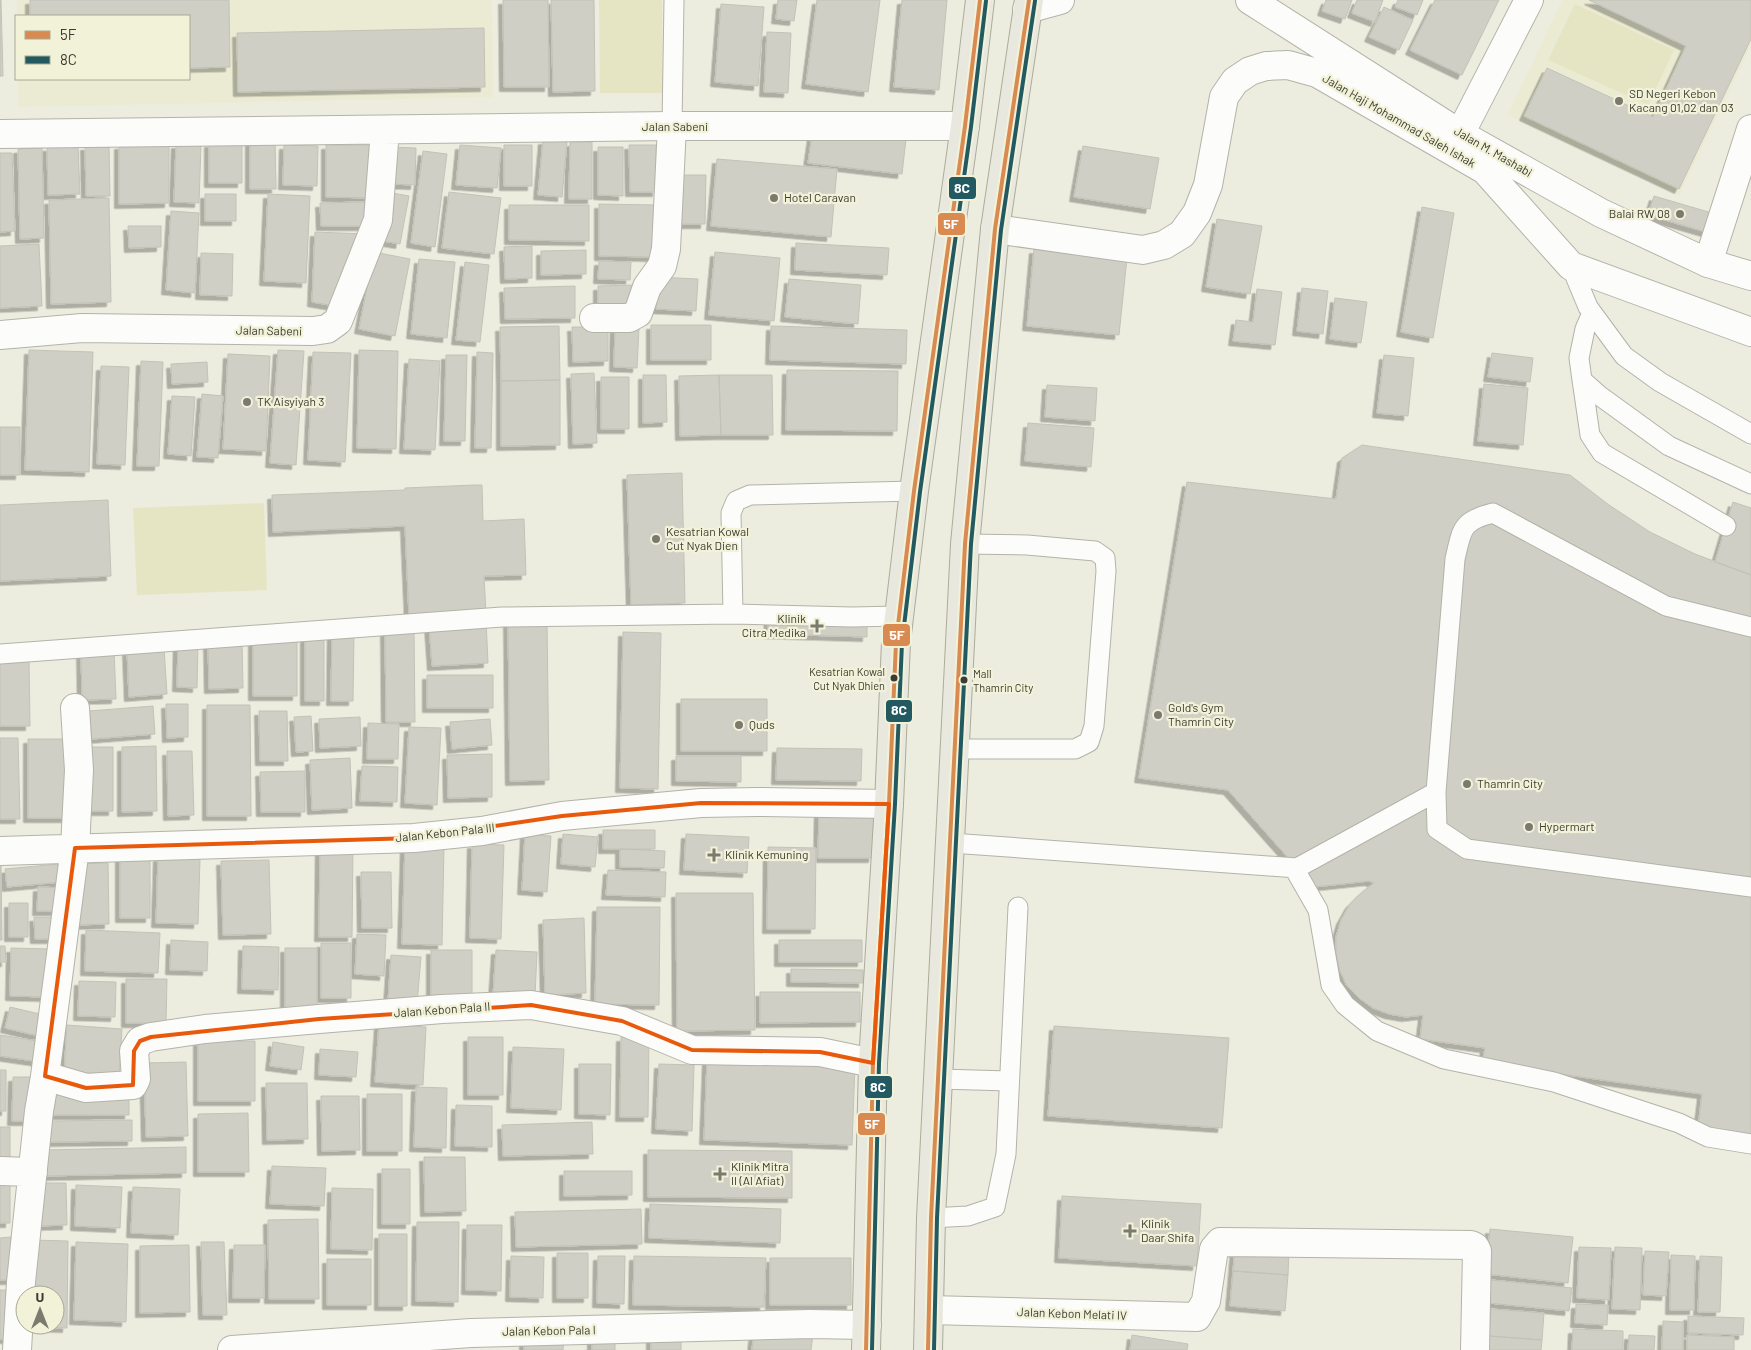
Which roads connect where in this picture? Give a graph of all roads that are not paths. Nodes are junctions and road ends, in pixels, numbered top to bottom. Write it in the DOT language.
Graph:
graph roads {
  1 [pos="674,0"];
  2 [pos="980,0"];
  3 [pos="1060,0"];
  4 [pos="1529,0"];
  5 [pos="1262,4"];
  6 [pos="1028,5"];
  7 [pos="672,126"];
  8 [pos="966,126"];
  9 [pos="1751,129"];
  10 [pos="385,130"];
  11 [pos="0,134"];
  12 [pos="1460,134"];
  13 [pos="995,229"];
  14 [pos="1708,263"];
  15 [pos="1572,266"];
  16 [pos="1751,276"];
  17 [pos="1592,314"];
  18 [pos="594,318"];
  19 [pos="1751,332"];
  20 [pos="0,335"];
  21 [pos="1582,380"];
  22 [pos="1751,434"];
  23 [pos="1751,484"];
  24 [pos="914,491"];
  25 [pos="1726,526"];
  26 [pos="966,544"];
  27 [pos="733,614"];
  28 [pos="898,616"];
  29 [pos="1751,627"];
  30 [pos="0,654"];
  31 [pos="75,708"];
  32 [pos="956,748"];
  33 [pos="1436,792"];
  34 [pos="889,804"];
  35 [pos="951,843"];
  36 [pos="75,848"];
  37 [pos="0,851"];
  38 [pos="1294,868"];
  39 [pos="1751,887"];
  40 [pos="1018,908"];
  41 [pos="873,1063"];
  42 [pos="46,1076"];
  43 [pos="939,1079"];
  44 [pos="1009,1081"];
  45 [pos="1751,1144"];
  46 [pos="0,1171"];
  47 [pos="33,1172"];
  48 [pos="931,1218"];
  49 [pos="929,1310"];
  50 [pos="867,1338"];
  51 [pos="17,1350"];
  52 [pos="232,1350"];
  53 [pos="928,1350"];
  54 [pos="1475,1350"];
  1 -- 7 [label="lane"];
  2 -- 8 [label="main road"];
  3 -- 6 [label="street"];
  4 -- 12 [label="street"];
  5 -- 12 [label="street, Jalan M. Mashabi"];
  6 -- 13 [label="main road"];
  7 -- 8 [label="street, Jalan Sabeni"];
  7 -- 10 [label="street, Jalan Sabeni"];
  7 -- 18 [label="street"];
  8 -- 24 [label="main road"];
  9 -- 14 [label="street"];
  10 -- 11 [label="street, Jalan Sabeni"];
  10 -- 20 [label="street, Jalan Sabeni"];
  12 -- 14 [label="street, Jalan M. Mashabi"];
  13 -- 15 [label="street, Jalan Haji Mohammad Saleh Ishak"];
  13 -- 26 [label="main road"];
  14 -- 16 [label="street, Jalan M. Mashabi"];
  15 -- 17 [label="lane"];
  15 -- 19 [label="street, Jalan Haji Mohammad Saleh Ishak"];
  17 -- 21 [label="lane"];
  17 -- 22 [label="lane"];
  21 -- 23 [label="lane"];
  21 -- 25 [label="lane"];
  24 -- 27 [label="lane"];
  24 -- 28 [label="main road"];
  26 -- 32 [label="main road"];
  26 -- 32 [label="lane"];
  27 -- 28 [label="lane"];
  27 -- 30 [label="lane"];
  28 -- 34 [label="main road"];
  29 -- 33 [label="lane"];
  31 -- 36 [label="street"];
  32 -- 35 [label="main road"];
  33 -- 38 [label="lane"];
  33 -- 39 [label="lane"];
  34 -- 36 [label="street, Jalan Kebon Pala III"];
  34 -- 41 [label="main road"];
  35 -- 38 [label="lane"];
  35 -- 43 [label="main road"];
  36 -- 37 [label="street, Jalan Kebon Pala III"];
  36 -- 42 [label="street"];
  38 -- 45 [label="lane"];
  40 -- 44 [label="lane"];
  41 -- 42 [label="street, Jalan Kebon Pala II"];
  41 -- 50 [label="main road"];
  42 -- 47 [label="street"];
  43 -- 44 [label="lane"];
  43 -- 48 [label="main road"];
  44 -- 48 [label="lane"];
  46 -- 47 [label="street"];
  47 -- 51 [label="street"];
  48 -- 49 [label="main road"];
  49 -- 53 [label="main road"];
  49 -- 54 [label="street, Jalan Kebon Melati IV"];
  50 -- 52 [label="street, Jalan Kebon Pala I"];
}
